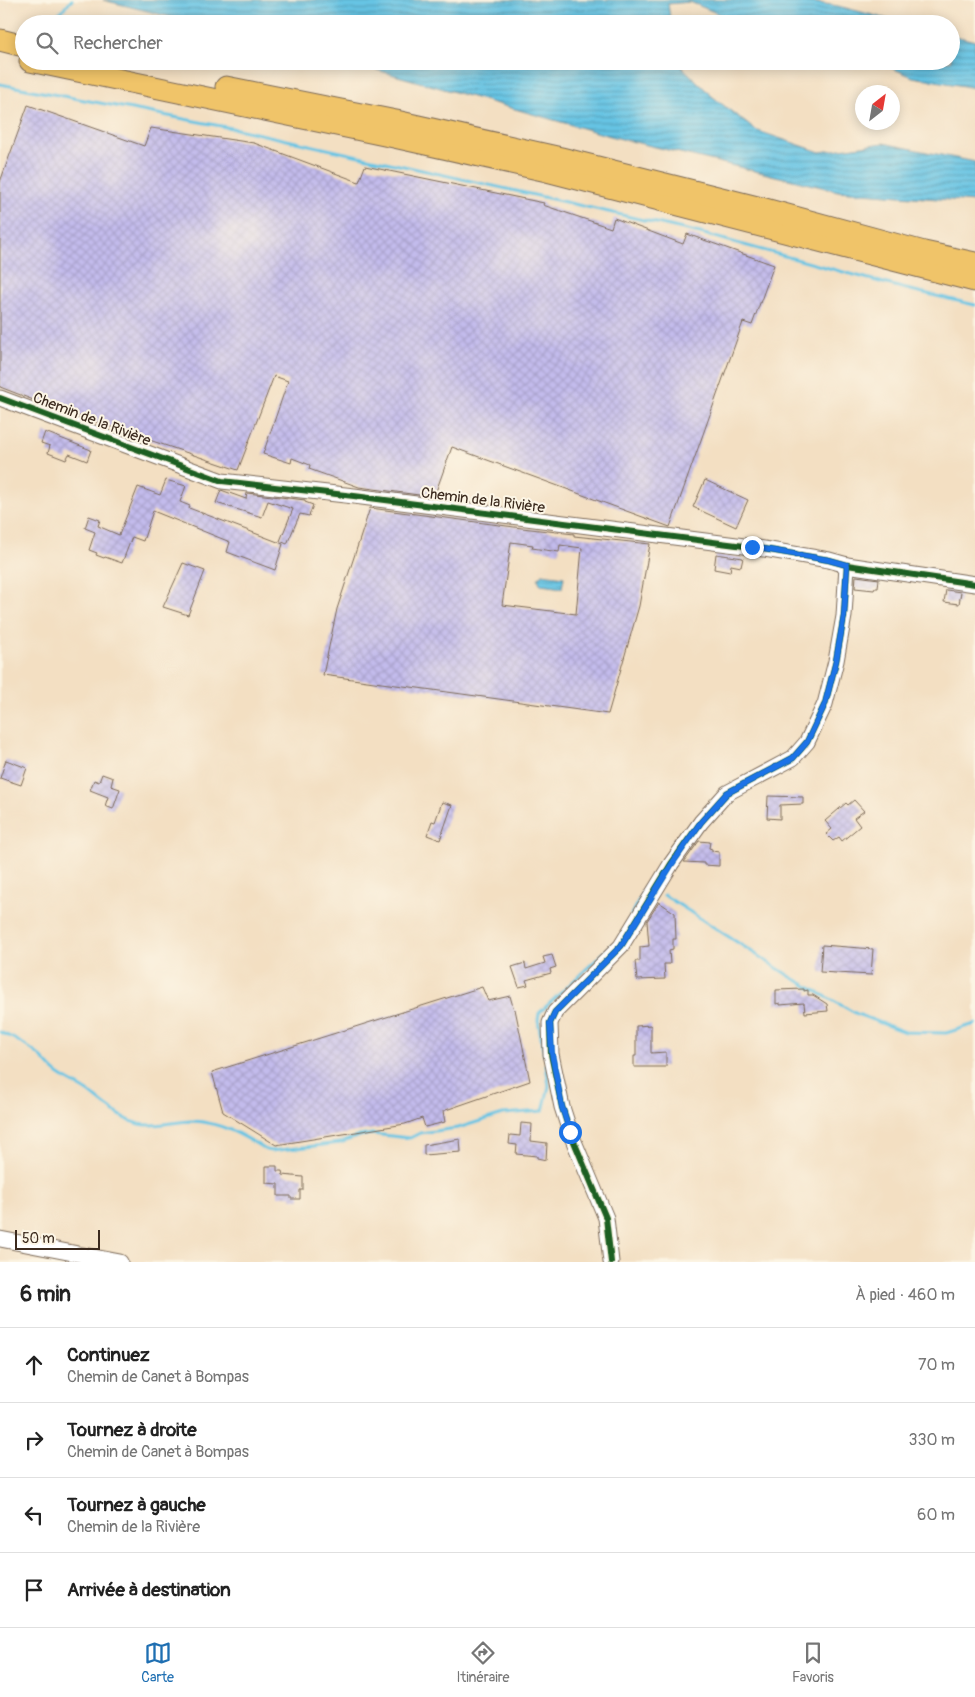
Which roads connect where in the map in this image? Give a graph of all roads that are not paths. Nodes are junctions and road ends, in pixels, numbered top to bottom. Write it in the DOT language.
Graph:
graph roads {
  1 [pos="0,40"];
  2 [pos="15,44"];
  3 [pos="0,55"];
  4 [pos="15,58"];
  5 [pos="73,70"];
  6 [pos="145,70"];
  7 [pos="975,263"];
  8 [pos="975,281"];
  9 [pos="0,398"];
  10 [pos="847,565"];
  11 [pos="975,584"];
  12 [pos="0,1239"];
  13 [pos="120,1262"];
  14 [pos="611,1262"];
  1 -- 2 [label="highway"];
  3 -- 4 [label="highway"];
  5 -- 8 [label="highway"];
  6 -- 7 [label="highway"];
  9 -- 10 [label="street, Chemin de la Rivière"];
  10 -- 11 [label="street, Chemin de la Rivière"];
  10 -- 14 [label="street"];
  12 -- 13 [label="street"];
}
